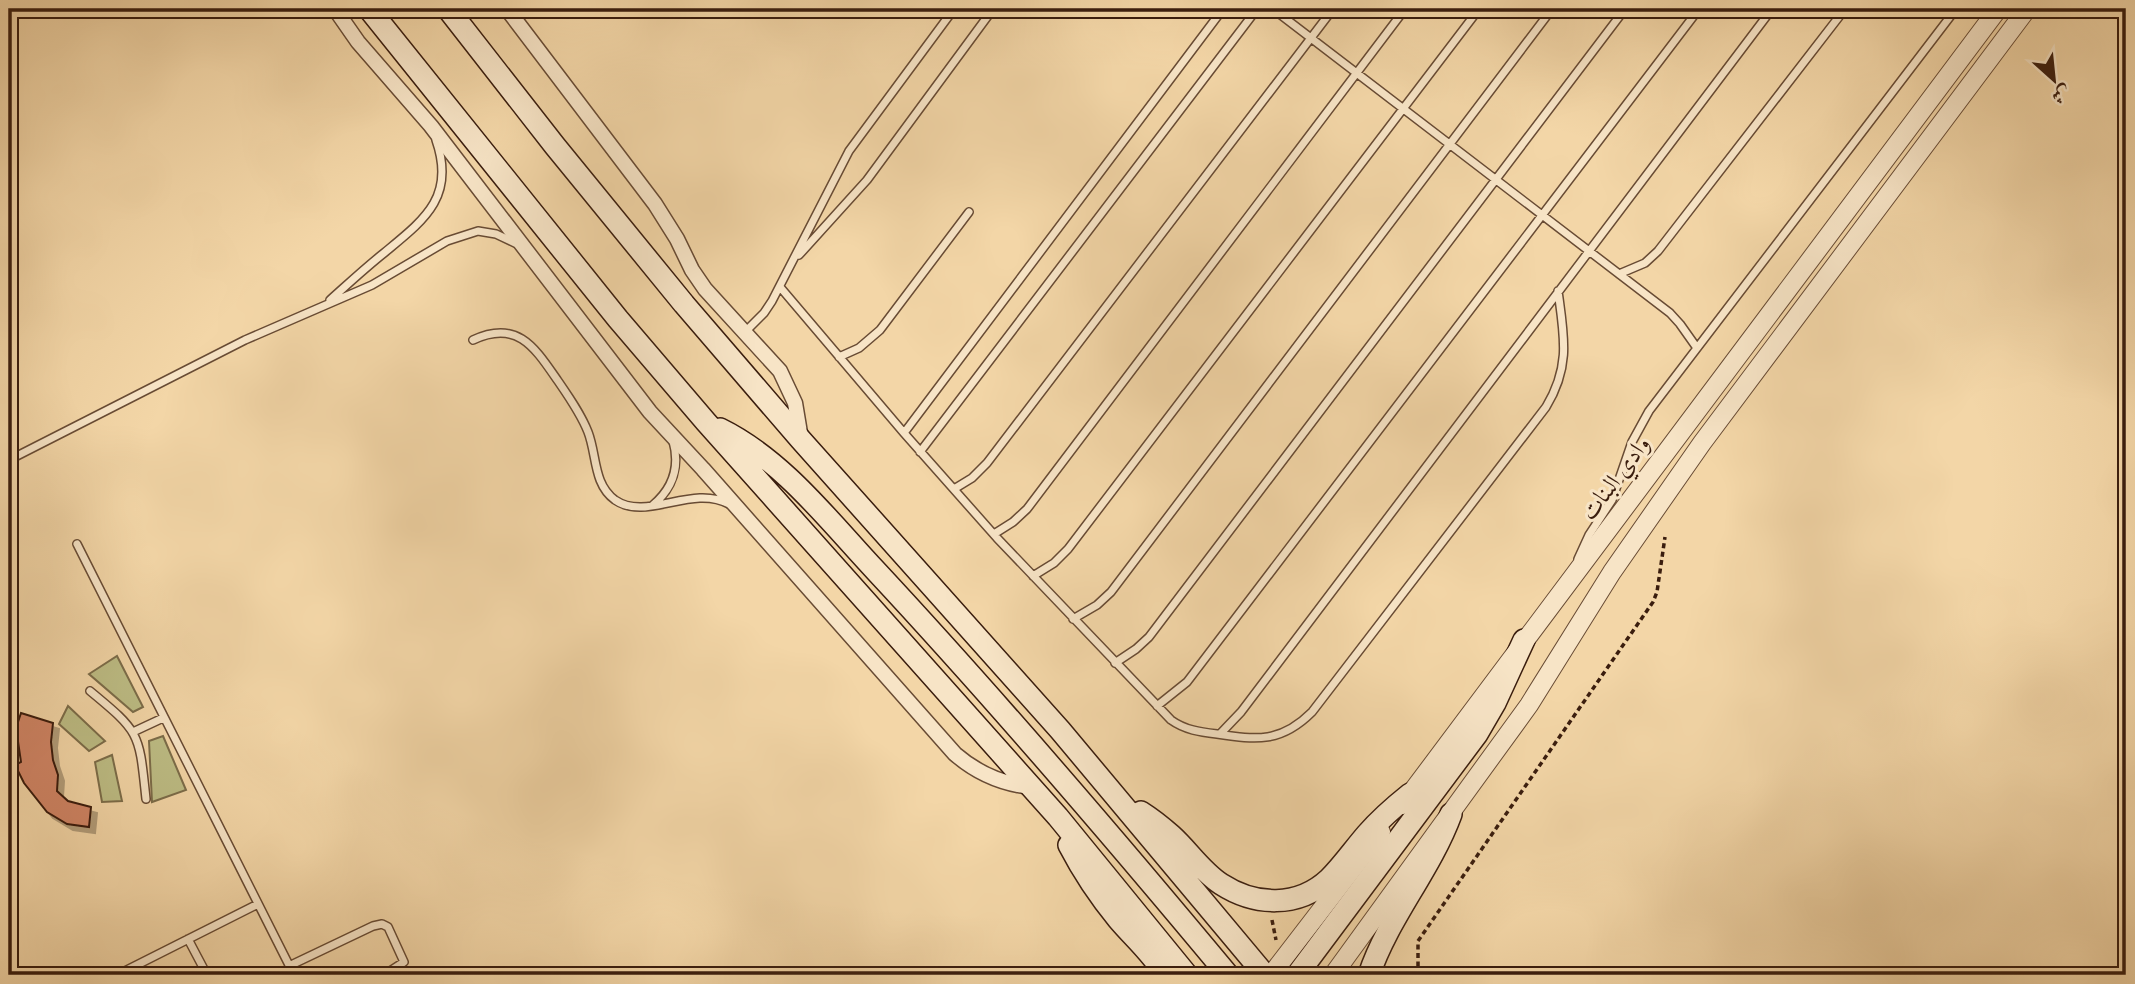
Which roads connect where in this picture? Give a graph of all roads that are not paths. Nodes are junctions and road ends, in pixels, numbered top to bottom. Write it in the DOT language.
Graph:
graph roads {
  1 [pos="335,9"];
  2 [pos="369,9"];
  3 [pos="448,9"];
  4 [pos="954,9"];
  5 [pos="993,9"];
  6 [pos="1223,9"];
  7 [pos="1257,9"];
  8 [pos="1273,9"];
  9 [pos="1333,9"];
  10 [pos="1405,9"];
  11 [pos="1479,9"];
  12 [pos="1552,9"];
  13 [pos="1625,9"];
  14 [pos="1699,9"];
  15 [pos="1772,9"];
  16 [pos="1845,9"];
  17 [pos="1956,9"];
  18 [pos="1998,9"];
  19 [pos="2027,9"];
  20 [pos="512,12"];
  21 [pos="1311,38"];
  22 [pos="1356,72"];
  23 [pos="1403,108"];
  24 [pos="431,126"];
  25 [pos="1450,144"];
  26 [pos="1496,179"];
  27 [pos="969,212"];
  28 [pos="1541,214"];
  29 [pos="528,251"];
  30 [pos="1589,251"];
  31 [pos="793,262"];
  32 [pos="1619,275"];
  33 [pos="780,287"];
  34 [pos="1558,291"];
  35 [pos="327,303"];
  36 [pos="745,332"];
  37 [pos="473,340"];
  38 [pos="1697,348"];
  39 [pos="839,357"];
  40 [pos="706,422"];
  41 [pos="669,432"];
  42 [pos="904,433"];
  43 [pos="801,440"];
  44 [pos="920,452"];
  45 [pos="9,460"];
  46 [pos="954,489"];
  47 [pos="652,505"];
  48 [pos="741,512"];
  49 [pos="994,534"];
  50 [pos="77,544"];
  51 [pos="1032,576"];
  52 [pos="1568,581"];
  53 [pos="1073,619"];
  54 [pos="1524,640"];
  55 [pos="1115,663"];
  56 [pos="90,691"];
  57 [pos="1157,706"];
  58 [pos="163,718"];
  59 [pos="133,732"];
  60 [pos="1220,734"];
  61 [pos="1031,788"];
  62 [pos="1410,794"];
  63 [pos="1119,798"];
  64 [pos="146,799"];
  65 [pos="1451,814"];
  66 [pos="1058,817"];
  67 [pos="258,904"];
  68 [pos="188,939"];
  69 [pos="289,965"];
  70 [pos="117,975"];
  71 [pos="206,975"];
  72 [pos="294,975"];
  73 [pos="384,975"];
  74 [pos="1164,975"];
  75 [pos="1187,975"];
  76 [pos="1228,975"];
  77 [pos="1265,975"];
  78 [pos="1271,975"];
  79 [pos="1297,975"];
  80 [pos="1333,975"];
  81 [pos="1370,975"];
  1 -- 24 [label="street"];
  2 -- 40 [label="main road"];
  3 -- 43 [label="main road"];
  4 -- 31 [label="lane"];
  5 -- 31 [label="lane"];
  6 -- 42 [label="lane"];
  7 -- 44 [label="lane"];
  8 -- 21 [label="lane"];
  9 -- 21 [label="lane"];
  10 -- 22 [label="lane"];
  11 -- 23 [label="lane"];
  12 -- 25 [label="lane"];
  13 -- 26 [label="lane"];
  14 -- 28 [label="lane"];
  15 -- 30 [label="lane"];
  16 -- 32 [label="lane"];
  17 -- 38 [label="lane"];
  18 -- 52 [label="street, وادي البنات"];
  19 -- 65 [label="street, وادي البنات"];
  20 -- 36 [label="street"];
  21 -- 22 [label="lane"];
  21 -- 46 [label="lane"];
  22 -- 23 [label="lane"];
  22 -- 49 [label="lane"];
  23 -- 25 [label="lane"];
  23 -- 51 [label="lane"];
  24 -- 29 [label="street"];
  24 -- 35 [label="lane"];
  25 -- 26 [label="lane"];
  25 -- 53 [label="lane"];
  26 -- 28 [label="lane"];
  26 -- 55 [label="lane"];
  27 -- 39 [label="lane"];
  28 -- 30 [label="lane"];
  28 -- 57 [label="lane"];
  29 -- 35 [label="lane"];
  29 -- 41 [label="street"];
  30 -- 32 [label="lane"];
  30 -- 34 [label="lane"];
  31 -- 33 [label="lane"];
  32 -- 38 [label="lane"];
  33 -- 36 [label="lane"];
  33 -- 39 [label="lane"];
  34 -- 60 [label="lane"];
  34 -- 60 [label="lane"];
  35 -- 45 [label="lane"];
  36 -- 43 [label="street"];
  37 -- 47 [label="lane"];
  38 -- 52 [label="lane"];
  39 -- 42 [label="lane"];
  40 -- 61 [label="main road"];
  40 -- 76 [label="main road"];
  41 -- 47 [label="lane"];
  41 -- 48 [label="street"];
  42 -- 44 [label="lane"];
  43 -- 63 [label="main road"];
  44 -- 46 [label="lane"];
  46 -- 49 [label="lane"];
  47 -- 48 [label="lane"];
  48 -- 61 [label="street"];
  49 -- 51 [label="lane"];
  50 -- 58 [label="lane"];
  51 -- 53 [label="lane"];
  52 -- 54 [label="street, وادي البنات"];
  53 -- 55 [label="lane"];
  54 -- 62 [label="street, وادي البنات"];
  54 -- 79 [label="main road"];
  55 -- 57 [label="lane"];
  56 -- 59 [label="lane"];
  57 -- 60 [label="lane"];
  58 -- 59 [label="lane"];
  58 -- 67 [label="lane"];
  59 -- 64 [label="lane"];
  61 -- 66 [label="main road"];
  62 -- 63 [label="main road"];
  62 -- 78 [label="street, وادي البنات"];
  63 -- 77 [label="main road"];
  65 -- 80 [label="street, وادي البنات"];
  65 -- 81 [label="main road"];
  66 -- 74 [label="main road"];
  66 -- 75 [label="main road"];
  67 -- 68 [label="lane"];
  67 -- 69 [label="lane"];
  68 -- 70 [label="lane"];
  68 -- 71 [label="lane"];
  69 -- 72 [label="lane"];
  69 -- 73 [label="lane"];
}
